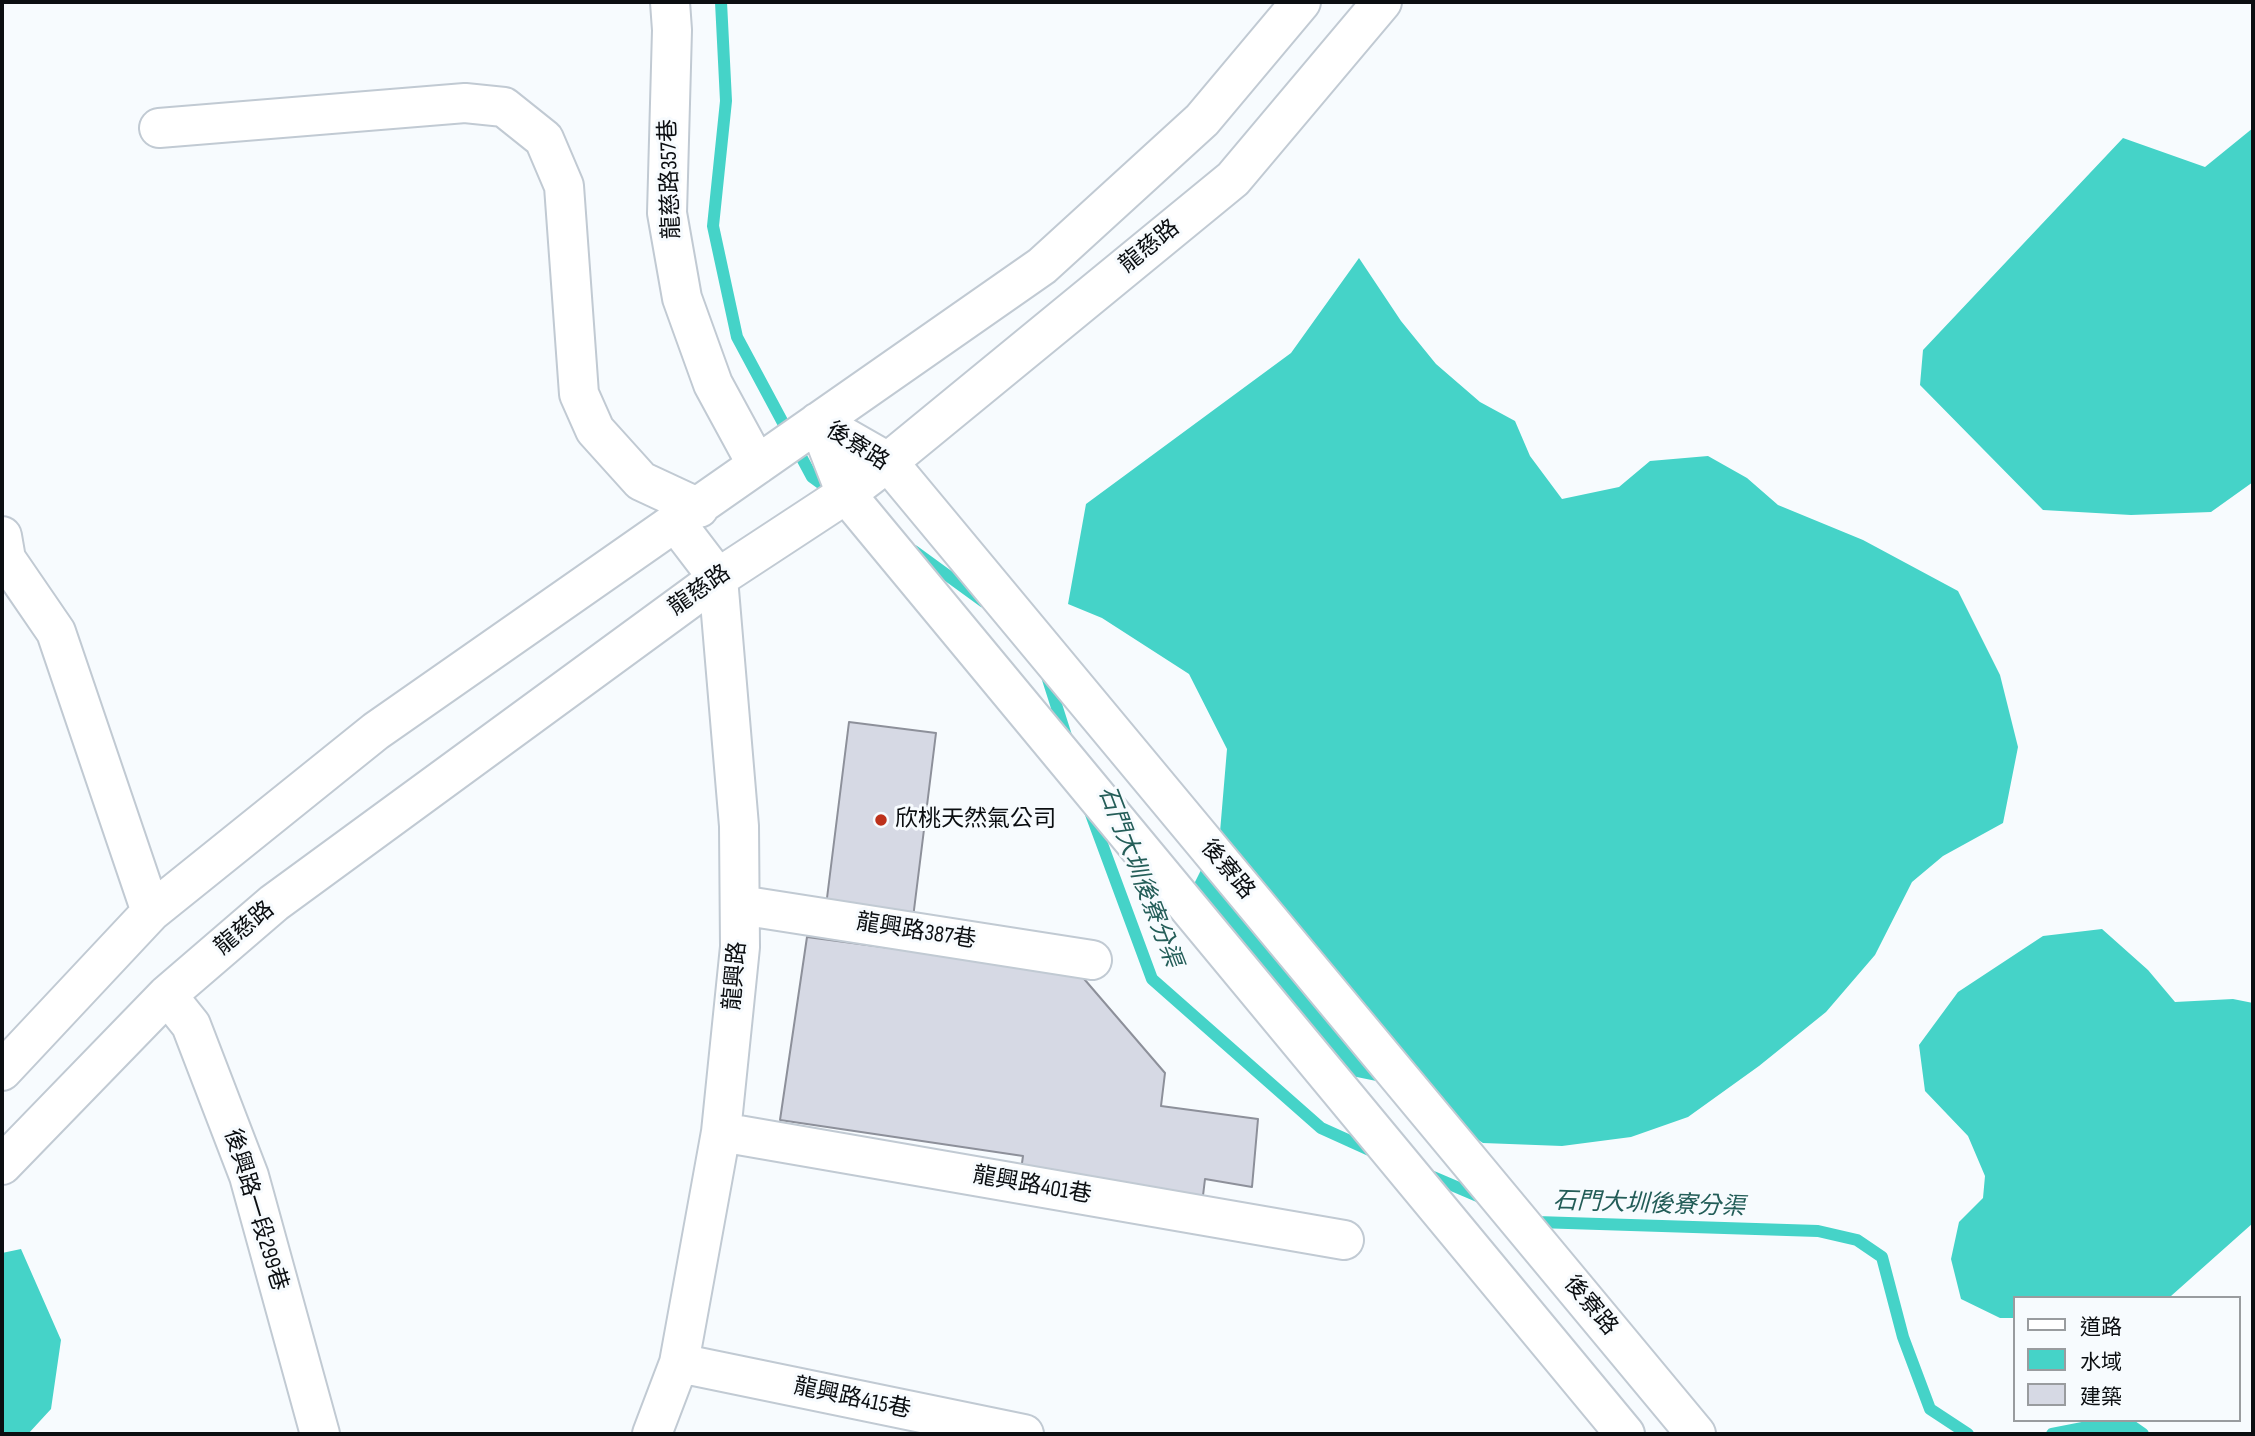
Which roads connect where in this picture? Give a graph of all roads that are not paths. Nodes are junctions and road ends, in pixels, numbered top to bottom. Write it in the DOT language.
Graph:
graph roads {
  1 [pos="670,2"];
  2 [pos="1301,2"];
  3 [pos="1382,2"];
  4 [pos="159,128"];
  5 [pos="818,422"];
  6 [pos="888,463"];
  7 [pos="757,465"];
  8 [pos="846,494"];
  9 [pos="687,516"];
  10 [pos="2,536"];
  11 [pos="718,578"];
  12 [pos="740,905"];
  13 [pos="151,912"];
  14 [pos="1092,960"];
  15 [pos="167,995"];
  16 [pos="2,1071"];
  17 [pos="721,1132"];
  18 [pos="2,1165"];
  19 [pos="1344,1240"];
  20 [pos="679,1363"];
  21 [pos="320,1434"];
  22 [pos="652,1434"];
  23 [pos="1024,1434"];
  24 [pos="1625,1434"];
  25 [pos="1696,1434"];
  1 -- 7 [label="street, 龍慈路357巷"];
  2 -- 5 [label="street"];
  3 -- 6 [label="street, 龍慈路"];
  4 -- 9 [label="street"];
  5 -- 6 [label="street, 後寮路"];
  5 -- 7 [label="street"];
  5 -- 8 [label="street, 後寮路"];
  6 -- 8 [label="street, 龍慈路"];
  6 -- 25 [label="street, 後寮路"];
  7 -- 9 [label="street"];
  8 -- 11 [label="street, 龍慈路"];
  8 -- 24 [label="street, 後寮路"];
  9 -- 11 [label="street"];
  9 -- 13 [label="street"];
  10 -- 13 [label="street"];
  11 -- 12 [label="street, 龍興路"];
  11 -- 15 [label="street, 龍慈路"];
  12 -- 14 [label="street, 龍興路387巷"];
  12 -- 17 [label="street, 龍興路"];
  13 -- 16 [label="street"];
  15 -- 18 [label="street, 龍慈路"];
  15 -- 21 [label="street, 後興路一段299巷"];
  17 -- 19 [label="street, 龍興路401巷"];
  17 -- 20 [label="street, 龍興路"];
  20 -- 22 [label="street, 龍興路"];
  20 -- 23 [label="street, 龍興路415巷"];
}
